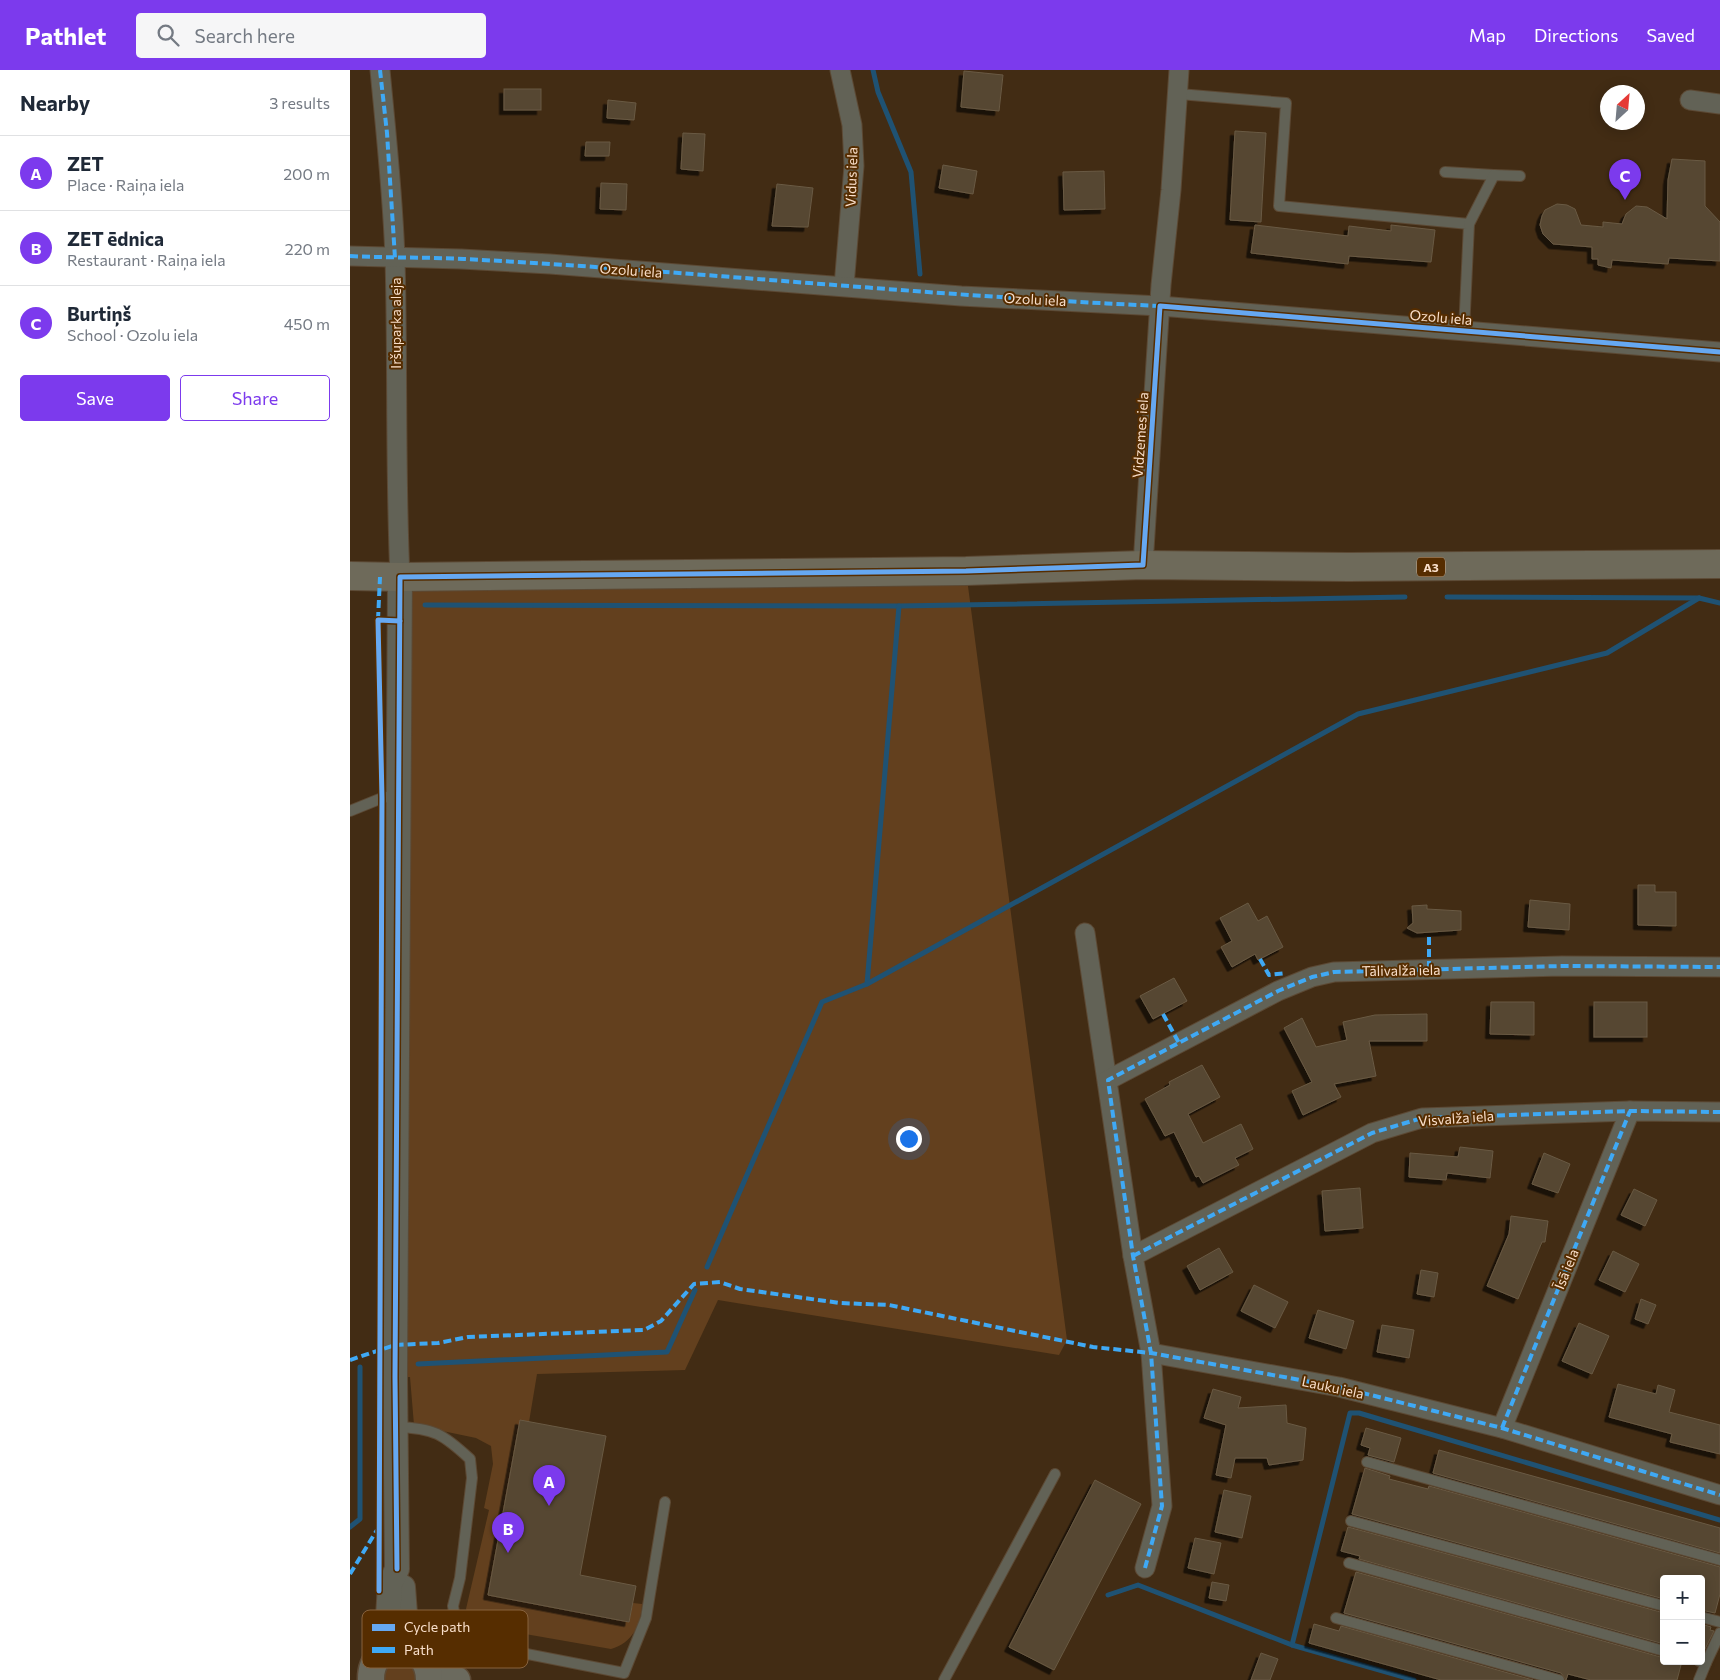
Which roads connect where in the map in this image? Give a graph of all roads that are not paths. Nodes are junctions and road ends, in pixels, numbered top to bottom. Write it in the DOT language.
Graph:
graph roads {
  1 [pos="380,70"];
  2 [pos="840,70"];
  3 [pos="1180,70"];
  4 [pos="1178,94"];
  5 [pos="1690,100"];
  6 [pos="1720,104"];
  7 [pos="1445,172"];
  8 [pos="1494,174"];
  9 [pos="1520,176"];
  10 [pos="1469,224"];
  11 [pos="350,256"];
  12 [pos="394,258"];
  13 [pos="844,286"];
  14 [pos="1160,306"];
  15 [pos="1464,331"];
  16 [pos="1720,352"];
  17 [pos="1720,564"];
  18 [pos="1142,565"];
  19 [pos="350,576"];
  20 [pos="400,577"];
  21 [pos="399,795"];
  22 [pos="350,811"];
  23 [pos="1085,933"];
  24 [pos="1720,966"];
  25 [pos="1108,1080"];
  26 [pos="1630,1111"];
  27 [pos="1720,1112"];
  28 [pos="1133,1256"];
  29 [pos="1151,1353"];
  30 [pos="397,1427"];
  31 [pos="1502,1428"];
  32 [pos="1368,1462"];
  33 [pos="1056,1474"];
  34 [pos="1720,1495"];
  35 [pos="666,1502"];
  36 [pos="1351,1521"];
  37 [pos="1720,1560"];
  38 [pos="1349,1563"];
  39 [pos="1145,1568"];
  40 [pos="1660,1605"];
  41 [pos="404,1610"];
  42 [pos="454,1610"];
  43 [pos="1705,1617"];
  44 [pos="1336,1618"];
  45 [pos="1720,1622"];
  46 [pos="1720,1633"];
  47 [pos="1660,1650"];
  48 [pos="528,1655"];
  49 [pos="1705,1659"];
  50 [pos="1702,1665"];
  51 [pos="429,1676"];
  52 [pos="626,1676"];
  53 [pos="457,1680"];
  54 [pos="944,1680"];
  55 [pos="1558,1680"];
  56 [pos="1699,1680"];
  1 -- 12 [label="street, Iršuparka aleja"];
  2 -- 13 [label="street, Vidus iela"];
  3 -- 4 [label="street, Vidzemes iela"];
  4 -- 10 [label="lane"];
  4 -- 14 [label="street, Vidzemes iela"];
  5 -- 6 [label="street"];
  7 -- 8 [label="lane"];
  8 -- 9 [label="lane"];
  8 -- 10 [label="lane"];
  10 -- 15 [label="lane"];
  11 -- 12 [label="street, Ozolu iela"];
  12 -- 13 [label="street, Ozolu iela"];
  12 -- 20 [label="street, Iršuparka aleja"];
  13 -- 14 [label="street, Ozolu iela"];
  14 -- 15 [label="street, Ozolu iela"];
  14 -- 18 [label="street, Vidzemes iela"];
  15 -- 16 [label="street, Ozolu iela"];
  17 -- 18 [label="highway, A3"];
  18 -- 20 [label="highway, A3"];
  19 -- 20 [label="highway, A3"];
  20 -- 21 [label="street"];
  21 -- 22 [label="lane"];
  21 -- 30 [label="street"];
  23 -- 25 [label="street"];
  24 -- 25 [label="street, Tālivalža iela"];
  25 -- 28 [label="street"];
  26 -- 27 [label="street, Visvalža iela"];
  26 -- 28 [label="street, Visvalža iela"];
  26 -- 31 [label="street, Īsā iela"];
  28 -- 29 [label="street"];
  29 -- 31 [label="street, Lauku iela"];
  29 -- 39 [label="street"];
  30 -- 41 [label="street"];
  30 -- 42 [label="lane"];
  31 -- 34 [label="street, Lauku iela"];
  32 -- 37 [label="lane"];
  33 -- 54 [label="lane"];
  35 -- 52 [label="lane"];
  36 -- 40 [label="lane"];
  38 -- 47 [label="lane"];
  43 -- 45 [label="lane"];
  44 -- 55 [label="lane"];
  46 -- 49 [label="lane"];
  48 -- 52 [label="lane"];
  50 -- 56 [label="lane"];
  51 -- 53 [label="main road"];
}
